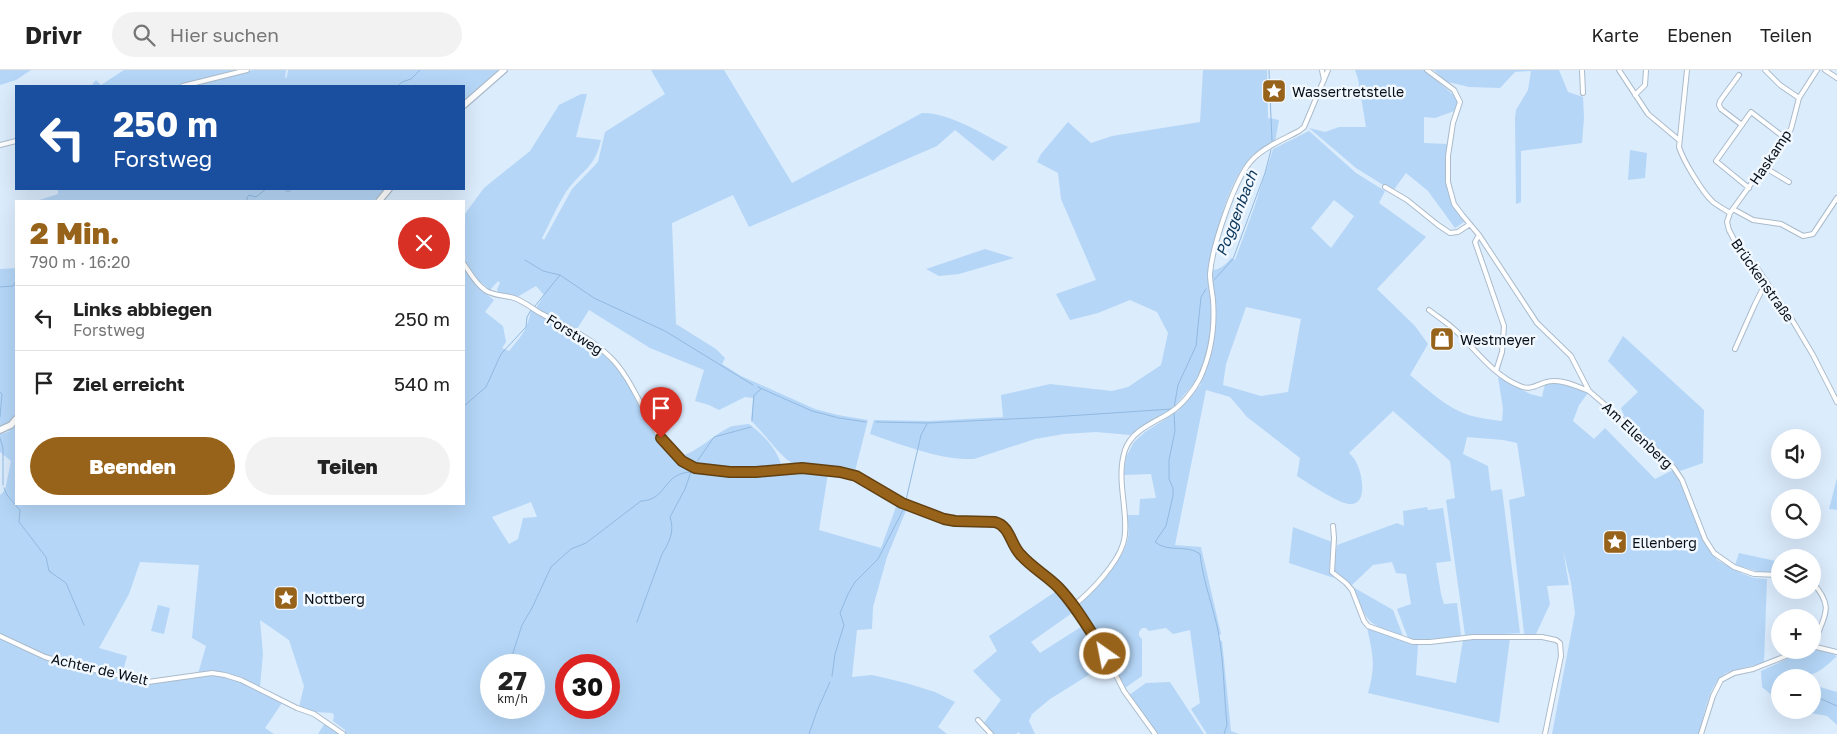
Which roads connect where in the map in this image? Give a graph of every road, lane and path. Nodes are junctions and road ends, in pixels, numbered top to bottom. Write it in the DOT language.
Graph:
graph roads {
  1 [pos="247,70"];
  2 [pos="504,70"];
  3 [pos="1322,70"];
  4 [pos="1328,70"];
  5 [pos="1427,70"];
  6 [pos="1582,70"];
  7 [pos="1619,70"];
  8 [pos="1646,70"];
  9 [pos="1688,70"];
  10 [pos="1766,70"];
  11 [pos="1816,70"];
  12 [pos="1825,70"];
  13 [pos="1739,75"];
  14 [pos="1837,78"];
  15 [pos="1324,82"];
  16 [pos="187,85"];
  17 [pos="1583,93"];
  18 [pos="1635,95"];
  19 [pos="1799,98"];
  20 [pos="465,104"];
  21 [pos="1742,125"];
  22 [pos="1785,138"];
  23 [pos="1678,140"];
  24 [pos="15,141"];
  25 [pos="0,145"];
  26 [pos="1764,167"];
  27 [pos="1789,182"];
  28 [pos="1384,187"];
  29 [pos="1749,188"];
  30 [pos="388,190"];
  31 [pos="1837,198"];
  32 [pos="380,200"];
  33 [pos="1731,211"];
  34 [pos="1470,224"];
  35 [pos="1479,234"];
  36 [pos="465,266"];
  37 [pos="1766,282"];
  38 [pos="1429,310"];
  39 [pos="1735,349"];
  40 [pos="1496,371"];
  41 [pos="1589,391"];
  42 [pos="1837,402"];
  43 [pos="15,420"];
  44 [pos="0,430"];
  45 [pos="1332,526"];
  46 [pos="1771,575"];
  47 [pos="1821,589"];
  48 [pos="1074,605"];
  49 [pos="1821,631"];
  50 [pos="0,636"];
  51 [pos="1821,648"];
  52 [pos="1837,652"];
  53 [pos="1778,659"];
  54 [pos="978,720"];
  55 [pos="343,734"];
  56 [pos="991,734"];
  57 [pos="1155,734"];
  58 [pos="1546,734"];
  59 [pos="1701,734"];
  1 -- 16 [label="street"];
  2 -- 20 [label="main road"];
  3 -- 15 [label="street"];
  4 -- 15 [label="street"];
  5 -- 34 [label="street, Am Ellenberg"];
  6 -- 17 [label="street"];
  7 -- 18 [label="street"];
  8 -- 18 [label="street"];
  9 -- 23 [label="street"];
  10 -- 19 [label="street"];
  11 -- 19 [label="street, Haskamp"];
  12 -- 14 [label="street"];
  13 -- 21 [label="street"];
  15 -- 48 [label="street"];
  18 -- 23 [label="street"];
  19 -- 22 [label="street, Haskamp"];
  21 -- 22 [label="street"];
  21 -- 29 [label="street"];
  22 -- 26 [label="street, Haskamp"];
  23 -- 33 [label="street"];
  24 -- 25 [label="street"];
  26 -- 27 [label="street"];
  26 -- 29 [label="street, Haskamp"];
  28 -- 34 [label="street"];
  29 -- 33 [label="street, Haskamp"];
  30 -- 32 [label="main road"];
  31 -- 33 [label="street"];
  33 -- 37 [label="street, Brückenstraße"];
  34 -- 35 [label="street, Am Ellenberg"];
  35 -- 40 [label="street"];
  35 -- 41 [label="street, Am Ellenberg"];
  36 -- 48 [label="street, Forstweg"];
  37 -- 39 [label="street"];
  37 -- 42 [label="street, Brückenstraße"];
  38 -- 40 [label="street, Am Ellenberg"];
  40 -- 41 [label="street, Am Ellenberg"];
  41 -- 46 [label="street, Am Ellenberg"];
  43 -- 44 [label="main road"];
  45 -- 58 [label="street"];
  47 -- 49 [label="street"];
  48 -- 57 [label="street, Forstweg"];
  50 -- 55 [label="street, Achter de Welt"];
  51 -- 52 [label="street"];
  53 -- 59 [label="street"];
  54 -- 56 [label="street"];
}
